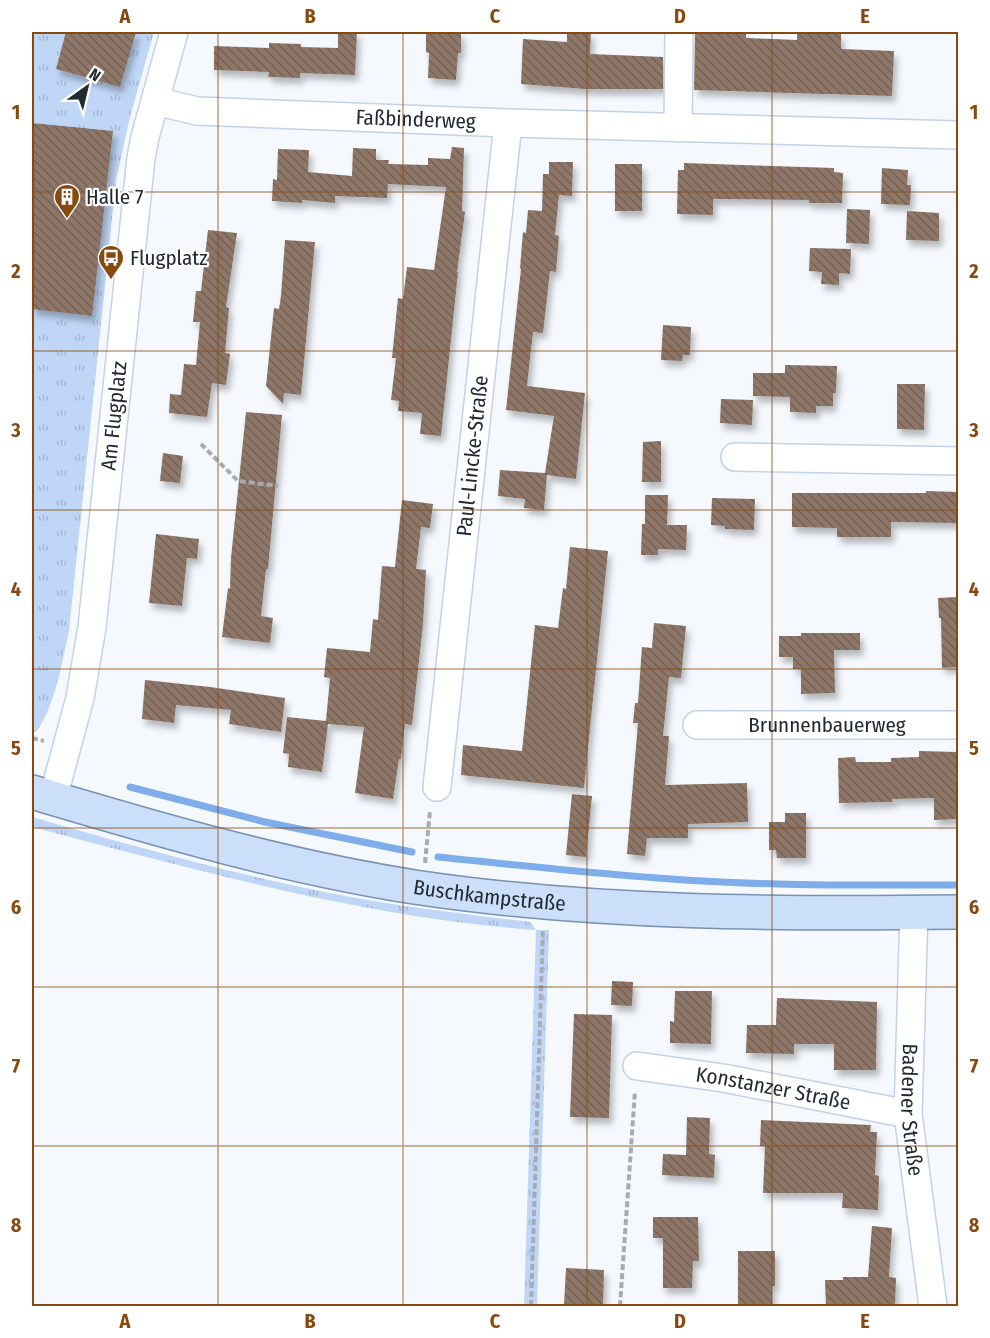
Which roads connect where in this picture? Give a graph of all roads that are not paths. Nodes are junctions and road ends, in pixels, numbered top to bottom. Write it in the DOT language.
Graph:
graph roads {
  1 [pos="174,32"];
  2 [pos="679,32"];
  3 [pos="155,101"];
  4 [pos="508,123"];
  5 [pos="678,128"];
  6 [pos="958,135"];
  7 [pos="735,457"];
  8 [pos="958,461"];
  9 [pos="958,724"];
  10 [pos="696,725"];
  11 [pos="437,787"];
  12 [pos="42,795"];
  13 [pos="914,912"];
  14 [pos="958,912"];
  15 [pos="637,1066"];
  16 [pos="908,1114"];
  17 [pos="933,1306"];
  1 -- 3 [label="street, Am Flugplatz"];
  2 -- 5 [label="street"];
  3 -- 4 [label="street, Faßbinderweg"];
  3 -- 12 [label="street, Am Flugplatz"];
  4 -- 5 [label="street, Faßbinderweg"];
  4 -- 11 [label="street, Paul-Lincke-Straße"];
  5 -- 6 [label="street, Faßbinderweg"];
  7 -- 8 [label="street"];
  9 -- 10 [label="street, Brunnenbauerweg"];
  12 -- 13 [label="main road, Buschkampstraße"];
  13 -- 14 [label="main road, Buschkampstraße"];
  13 -- 16 [label="street, Badener Straße"];
  15 -- 16 [label="street, Konstanzer Straße"];
  16 -- 17 [label="street, Badener Straße"];
}
